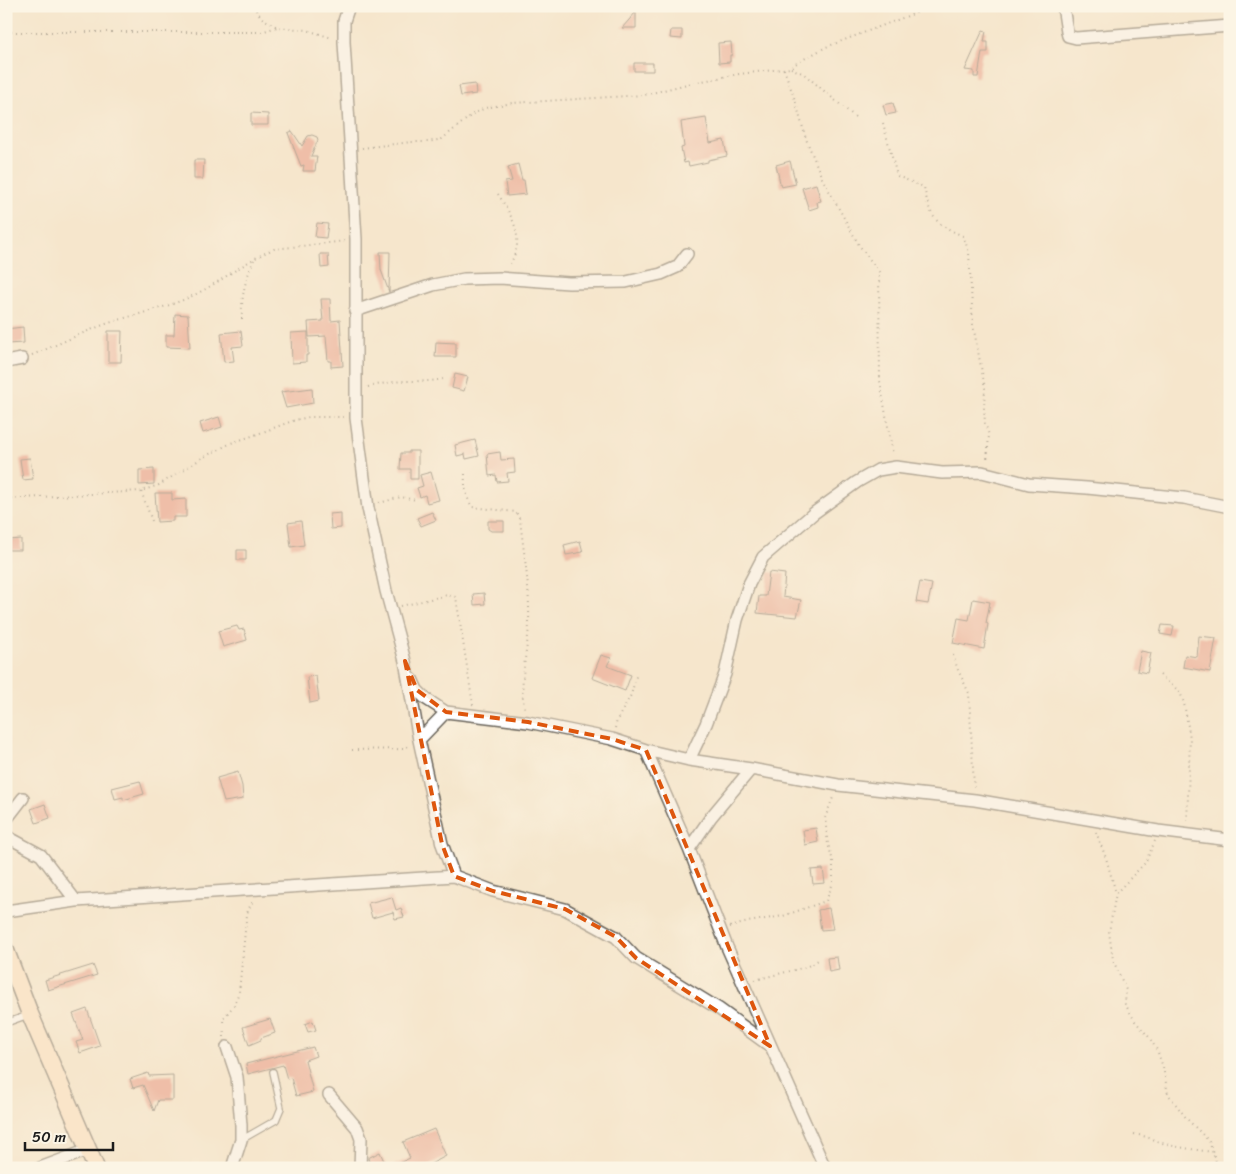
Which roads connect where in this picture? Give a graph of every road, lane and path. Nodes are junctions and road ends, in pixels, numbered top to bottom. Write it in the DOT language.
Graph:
graph roads {
  1 [pos="253,6"];
  2 [pos="349,6"];
  3 [pos="934,6"];
  4 [pos="1063,6"];
  5 [pos="1230,26"];
  6 [pos="277,27"];
  7 [pos="6,32"];
  8 [pos="344,42"];
  9 [pos="791,68"];
  10 [pos="784,69"];
  11 [pos="856,117"];
  12 [pos="883,123"];
  13 [pos="350,150"];
  14 [pos="498,194"];
  15 [pos="356,239"];
  16 [pos="687,254"];
  17 [pos="254,260"];
  18 [pos="500,278"];
  19 [pos="356,311"];
  20 [pos="242,319"];
  21 [pos="22,359"];
  22 [pos="6,362"];
  23 [pos="443,379"];
  24 [pos="356,390"];
  25 [pos="356,418"];
  26 [pos="896,467"];
  27 [pos="982,472"];
  28 [pos="465,474"];
  29 [pos="141,492"];
  30 [pos="6,499"];
  31 [pos="416,500"];
  32 [pos="1230,507"];
  33 [pos="368,508"];
  34 [pos="152,521"];
  35 [pos="392,608"];
  36 [pos="953,655"];
  37 [pos="405,661"];
  38 [pos="637,673"];
  39 [pos="1160,675"];
  40 [pos="446,712"];
  41 [pos="474,715"];
  42 [pos="528,722"];
  43 [pos="612,739"];
  44 [pos="6,740"];
  45 [pos="419,740"];
  46 [pos="12,746"];
  47 [pos="352,750"];
  48 [pos="646,750"];
  49 [pos="689,760"];
  50 [pos="751,769"];
  51 [pos="838,784"];
  52 [pos="23,798"];
  53 [pos="975,800"];
  54 [pos="6,820"];
  55 [pos="1094,820"];
  56 [pos="1158,832"];
  57 [pos="1186,834"];
  58 [pos="6,836"];
  59 [pos="1230,840"];
  60 [pos="689,849"];
  61 [pos="454,876"];
  62 [pos="264,888"];
  63 [pos="1116,893"];
  64 [pos="76,901"];
  65 [pos="6,911"];
  66 [pos="720,930"];
  67 [pos="6,951"];
  68 [pos="820,959"];
  69 [pos="743,983"];
  70 [pos="30,1014"];
  71 [pos="6,1023"];
  72 [pos="770,1046"];
  73 [pos="227,1047"];
  74 [pos="273,1072"];
  75 [pos="329,1095"];
  76 [pos="1134,1134"];
  77 [pos="241,1140"];
  78 [pos="88,1150"];
  79 [pos="1213,1152"];
  80 [pos="40,1168"];
  81 [pos="96,1168"];
  82 [pos="232,1168"];
  83 [pos="360,1168"];
  84 [pos="825,1168"];
  85 [pos="1218,1168"];
  1 -- 6 [label="path"];
  2 -- 8 [label="street"];
  3 -- 9 [label="path"];
  4 -- 5 [label="street"];
  6 -- 7 [label="path"];
  6 -- 8 [label="path"];
  8 -- 13 [label="street"];
  9 -- 10 [label="path"];
  9 -- 11 [label="path"];
  10 -- 13 [label="path"];
  10 -- 26 [label="path"];
  12 -- 27 [label="path"];
  13 -- 15 [label="street"];
  14 -- 18 [label="path"];
  15 -- 17 [label="path"];
  15 -- 19 [label="street"];
  16 -- 18 [label="street"];
  17 -- 20 [label="path"];
  17 -- 21 [label="path"];
  18 -- 19 [label="street"];
  19 -- 24 [label="street"];
  21 -- 22 [label="street"];
  23 -- 24 [label="path"];
  24 -- 25 [label="street"];
  25 -- 29 [label="path"];
  25 -- 33 [label="street"];
  26 -- 27 [label="street"];
  26 -- 49 [label="street"];
  27 -- 32 [label="street"];
  28 -- 42 [label="path"];
  29 -- 30 [label="path"];
  29 -- 34 [label="path"];
  31 -- 33 [label="path"];
  33 -- 35 [label="street"];
  35 -- 37 [label="street"];
  35 -- 41 [label="path"];
  36 -- 53 [label="path"];
  37 -- 40 [label="street"];
  37 -- 45 [label="street"];
  38 -- 43 [label="path"];
  39 -- 57 [label="path"];
  40 -- 41 [label="street"];
  40 -- 45 [label="street"];
  41 -- 42 [label="street"];
  42 -- 43 [label="street"];
  43 -- 48 [label="street"];
  44 -- 46 [label="path"];
  45 -- 47 [label="path"];
  45 -- 61 [label="street"];
  48 -- 49 [label="street"];
  48 -- 60 [label="street"];
  49 -- 50 [label="street"];
  50 -- 51 [label="street"];
  50 -- 60 [label="street"];
  51 -- 53 [label="street"];
  51 -- 66 [label="path"];
  52 -- 54 [label="street"];
  53 -- 55 [label="street"];
  55 -- 56 [label="street"];
  55 -- 63 [label="path"];
  56 -- 57 [label="street"];
  56 -- 63 [label="path"];
  57 -- 59 [label="street"];
  58 -- 64 [label="street"];
  60 -- 66 [label="street"];
  61 -- 62 [label="street"];
  61 -- 72 [label="street"];
  62 -- 64 [label="street"];
  62 -- 73 [label="path"];
  63 -- 79 [label="path"];
  64 -- 65 [label="street"];
  66 -- 69 [label="street"];
  67 -- 70 [label="street"];
  68 -- 69 [label="path"];
  69 -- 72 [label="street"];
  70 -- 71 [label="lane"];
  70 -- 78 [label="street"];
  72 -- 84 [label="street"];
  73 -- 77 [label="street"];
  74 -- 77 [label="lane"];
  75 -- 83 [label="street"];
  76 -- 79 [label="path"];
  77 -- 82 [label="street"];
  78 -- 80 [label="street"];
  78 -- 81 [label="street"];
  79 -- 85 [label="path"];
}
